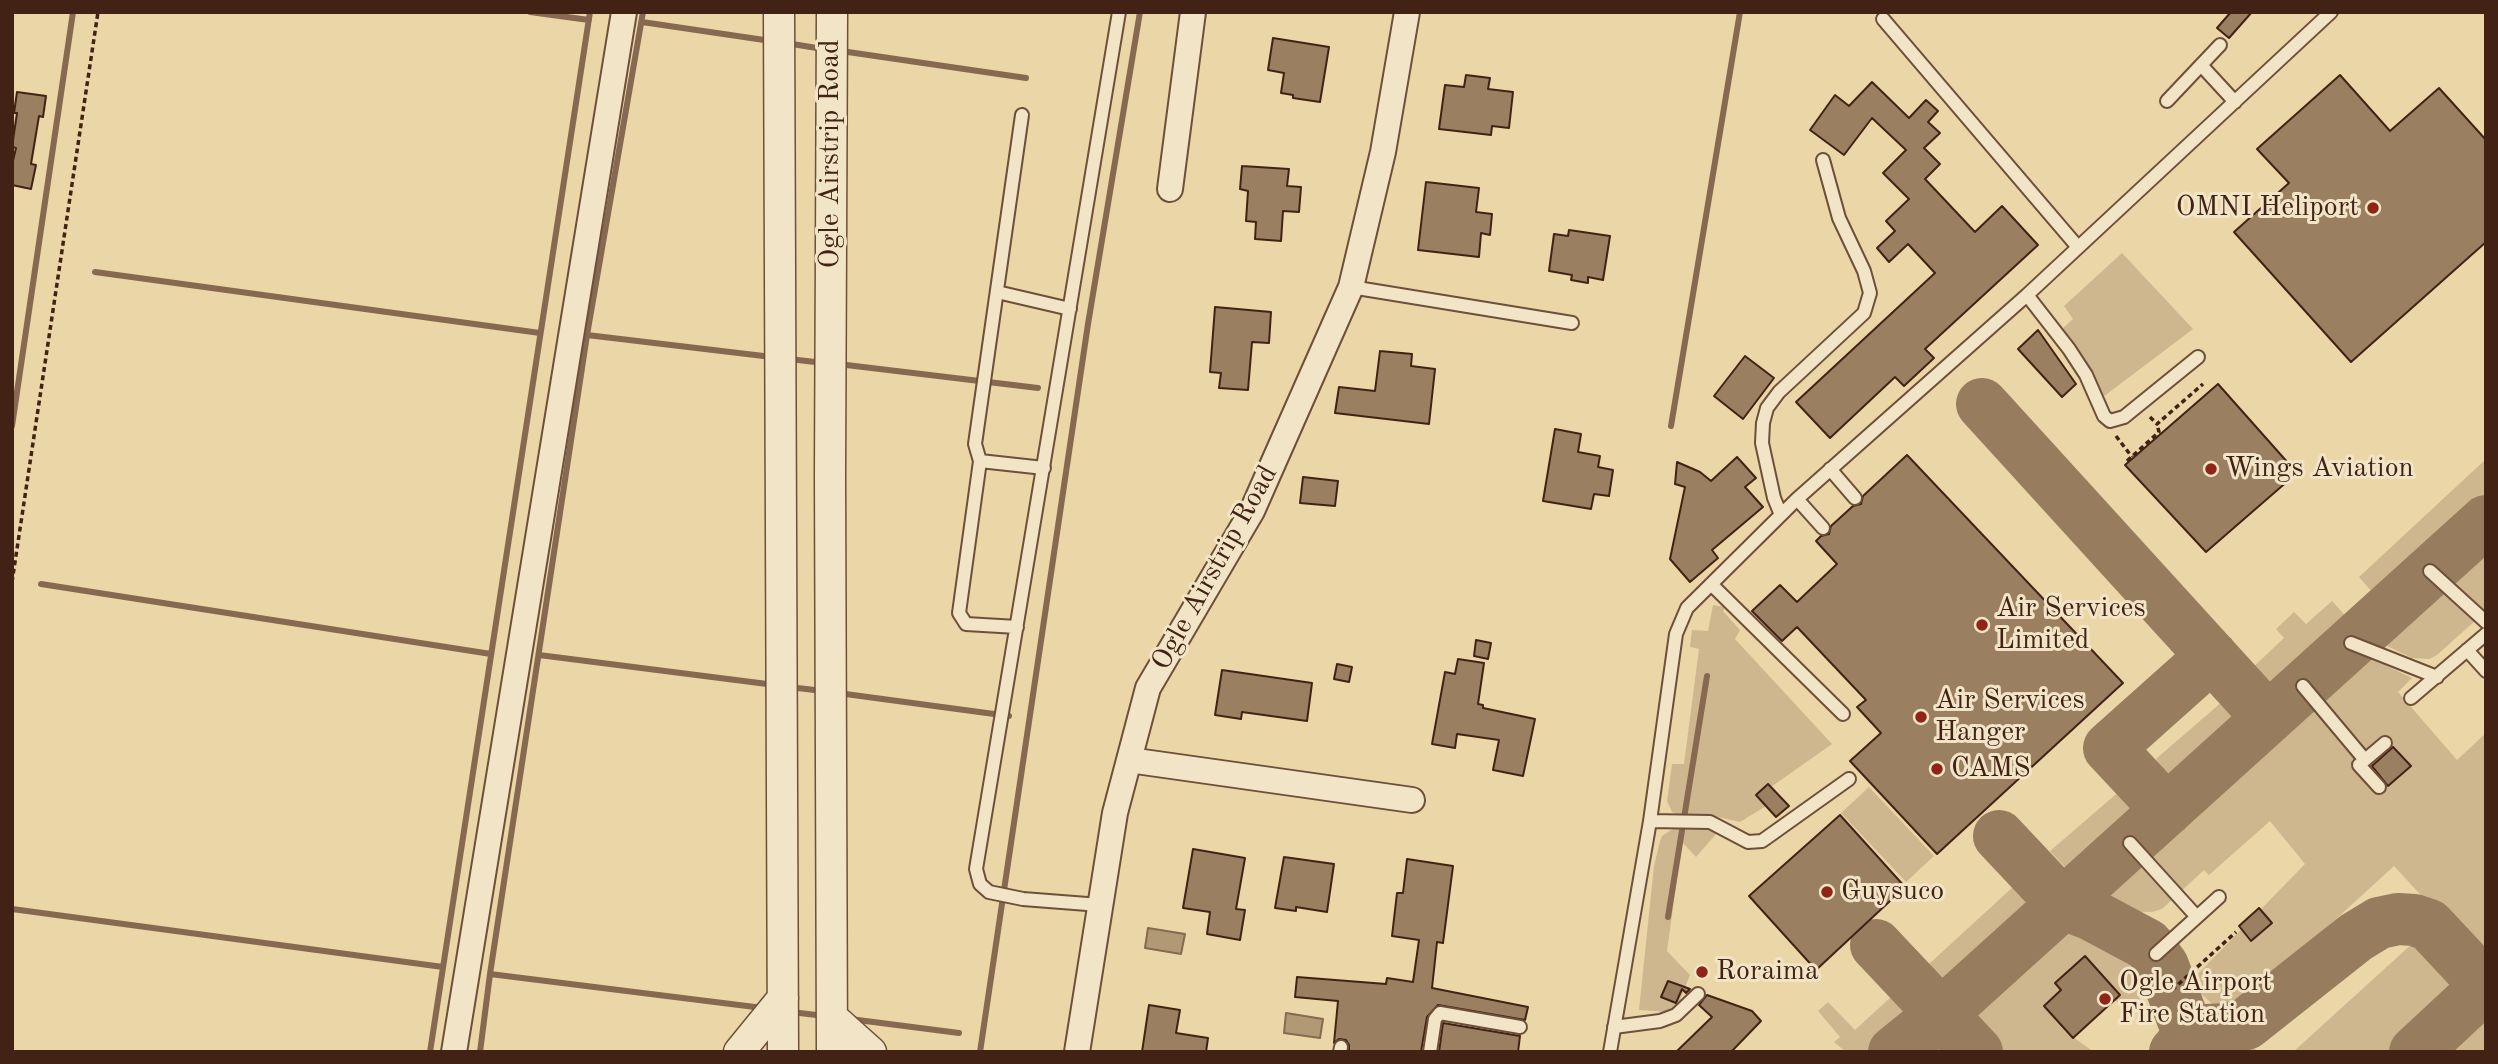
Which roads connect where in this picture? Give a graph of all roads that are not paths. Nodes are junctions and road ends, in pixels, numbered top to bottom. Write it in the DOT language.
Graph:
graph roads {
  1 [pos="624,12"];
  2 [pos="779,12"];
  3 [pos="832,12"];
  4 [pos="1119,12"];
  5 [pos="1193,12"];
  6 [pos="1408,12"];
  7 [pos="2331,12"];
  8 [pos="1883,19"];
  9 [pos="2220,45"];
  10 [pos="2201,65"];
  11 [pos="2166,101"];
  12 [pos="2235,102"];
  13 [pos="1022,115"];
  14 [pos="1823,160"];
  15 [pos="1170,188"];
  16 [pos="2077,246"];
  17 [pos="1351,287"];
  18 [pos="997,292"];
  19 [pos="2027,295"];
  20 [pos="1070,309"];
  21 [pos="1572,323"];
  22 [pos="2198,357"];
  23 [pos="980,461"];
  24 [pos="1044,468"];
  25 [pos="1830,469"];
  26 [pos="1855,498"];
  27 [pos="1797,499"];
  28 [pos="1781,515"];
  29 [pos="1824,528"];
  30 [pos="2430,571"];
  31 [pos="1711,583"];
  32 [pos="2486,622"];
  33 [pos="1017,627"];
  34 [pos="2486,634"];
  35 [pos="2351,643"];
  36 [pos="2467,650"];
  37 [pos="2486,671"];
  38 [pos="2437,677"];
  39 [pos="2303,687"];
  40 [pos="2411,698"];
  41 [pos="1843,714"];
  42 [pos="2385,743"];
  43 [pos="1129,760"];
  44 [pos="2365,760"];
  45 [pos="1849,779"];
  46 [pos="2379,787"];
  47 [pos="1412,800"];
  48 [pos="1650,821"];
  49 [pos="2130,843"];
  50 [pos="2219,897"];
  51 [pos="1100,905"];
  52 [pos="2197,918"];
  53 [pos="2157,954"];
  54 [pos="1698,994"];
  55 [pos="783,998"];
  56 [pos="832,1017"];
  57 [pos="1520,1027"];
  58 [pos="1614,1027"];
  59 [pos="454,1052"];
  60 [pos="739,1052"];
  61 [pos="783,1052"];
  62 [pos="832,1052"];
  63 [pos="871,1052"];
  64 [pos="1077,1052"];
  65 [pos="1430,1052"];
  66 [pos="1610,1052"];
  1 -- 59 [label="street"];
  2 -- 55 [label="street, Ogle Airstrip Road"];
  3 -- 56 [label="street, Ogle Airstrip Road"];
  4 -- 20 [label="lane"];
  5 -- 15 [label="street"];
  6 -- 17 [label="street, Ogle Airstrip Road"];
  7 -- 12 [label="lane"];
  8 -- 16 [label="lane"];
  9 -- 10 [label="lane"];
  10 -- 11 [label="lane"];
  10 -- 12 [label="lane"];
  12 -- 16 [label="lane"];
  13 -- 18 [label="lane"];
  14 -- 28 [label="lane"];
  16 -- 19 [label="lane"];
  17 -- 21 [label="lane"];
  17 -- 43 [label="street, Ogle Airstrip Road"];
  18 -- 20 [label="lane"];
  18 -- 23 [label="lane"];
  19 -- 22 [label="lane"];
  19 -- 25 [label="lane"];
  20 -- 24 [label="lane"];
  23 -- 24 [label="lane"];
  23 -- 33 [label="lane"];
  24 -- 33 [label="lane"];
  25 -- 26 [label="lane"];
  25 -- 27 [label="lane"];
  27 -- 28 [label="lane"];
  27 -- 29 [label="lane"];
  28 -- 31 [label="lane"];
  30 -- 32 [label="lane"];
  31 -- 41 [label="lane"];
  31 -- 48 [label="lane"];
  33 -- 51 [label="lane"];
  34 -- 36 [label="lane"];
  35 -- 38 [label="lane"];
  36 -- 37 [label="lane"];
  36 -- 38 [label="lane"];
  38 -- 40 [label="lane"];
  39 -- 44 [label="lane"];
  42 -- 44 [label="lane"];
  43 -- 47 [label="street"];
  43 -- 51 [label="street, Ogle Airstrip Road"];
  44 -- 46 [label="lane"];
  45 -- 48 [label="lane"];
  48 -- 58 [label="lane"];
  49 -- 52 [label="lane"];
  50 -- 52 [label="lane"];
  51 -- 64 [label="street, Ogle Airstrip Road"];
  52 -- 53 [label="lane"];
  54 -- 58 [label="lane"];
  55 -- 60 [label="street"];
  55 -- 61 [label="street, Ogle Airstrip Road"];
  56 -- 62 [label="street, Ogle Airstrip Road"];
  56 -- 63 [label="street"];
  57 -- 65 [label="lane"];
  58 -- 66 [label="lane"];
}
